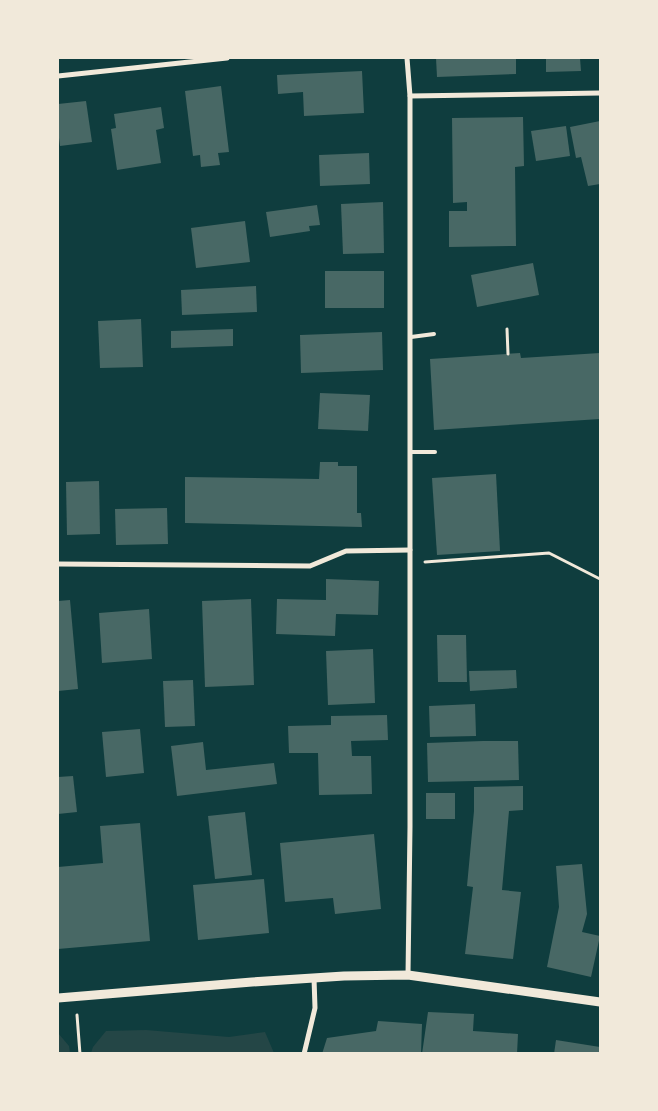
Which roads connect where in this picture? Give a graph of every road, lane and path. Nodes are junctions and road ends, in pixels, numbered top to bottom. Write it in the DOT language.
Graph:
graph roads {
  1 [pos="227,58"];
  2 [pos="407,58"];
  3 [pos="58,76"];
  4 [pos="600,92"];
  5 [pos="410,96"];
  6 [pos="507,329"];
  7 [pos="434,334"];
  8 [pos="411,336"];
  9 [pos="508,354"];
  10 [pos="409,452"];
  11 [pos="435,452"];
  12 [pos="410,550"];
  13 [pos="410,563"];
  14 [pos="58,564"];
  15 [pos="600,579"];
  16 [pos="408,975"];
  17 [pos="314,978"];
  18 [pos="76,996"];
  19 [pos="58,998"];
  20 [pos="600,1002"];
  21 [pos="80,1054"];
  22 [pos="304,1054"];
  1 -- 3 [label="street"];
  2 -- 5 [label="street"];
  4 -- 5 [label="street"];
  5 -- 8 [label="street"];
  6 -- 9 [label="path"];
  7 -- 8 [label="lane"];
  8 -- 10 [label="street"];
  10 -- 11 [label="lane"];
  10 -- 12 [label="street"];
  12 -- 13 [label="street"];
  12 -- 14 [label="street"];
  13 -- 15 [label="path"];
  13 -- 16 [label="street"];
  16 -- 17 [label="street"];
  16 -- 20 [label="street"];
  17 -- 18 [label="street"];
  17 -- 22 [label="street"];
  18 -- 19 [label="street"];
  18 -- 21 [label="path"];
}
